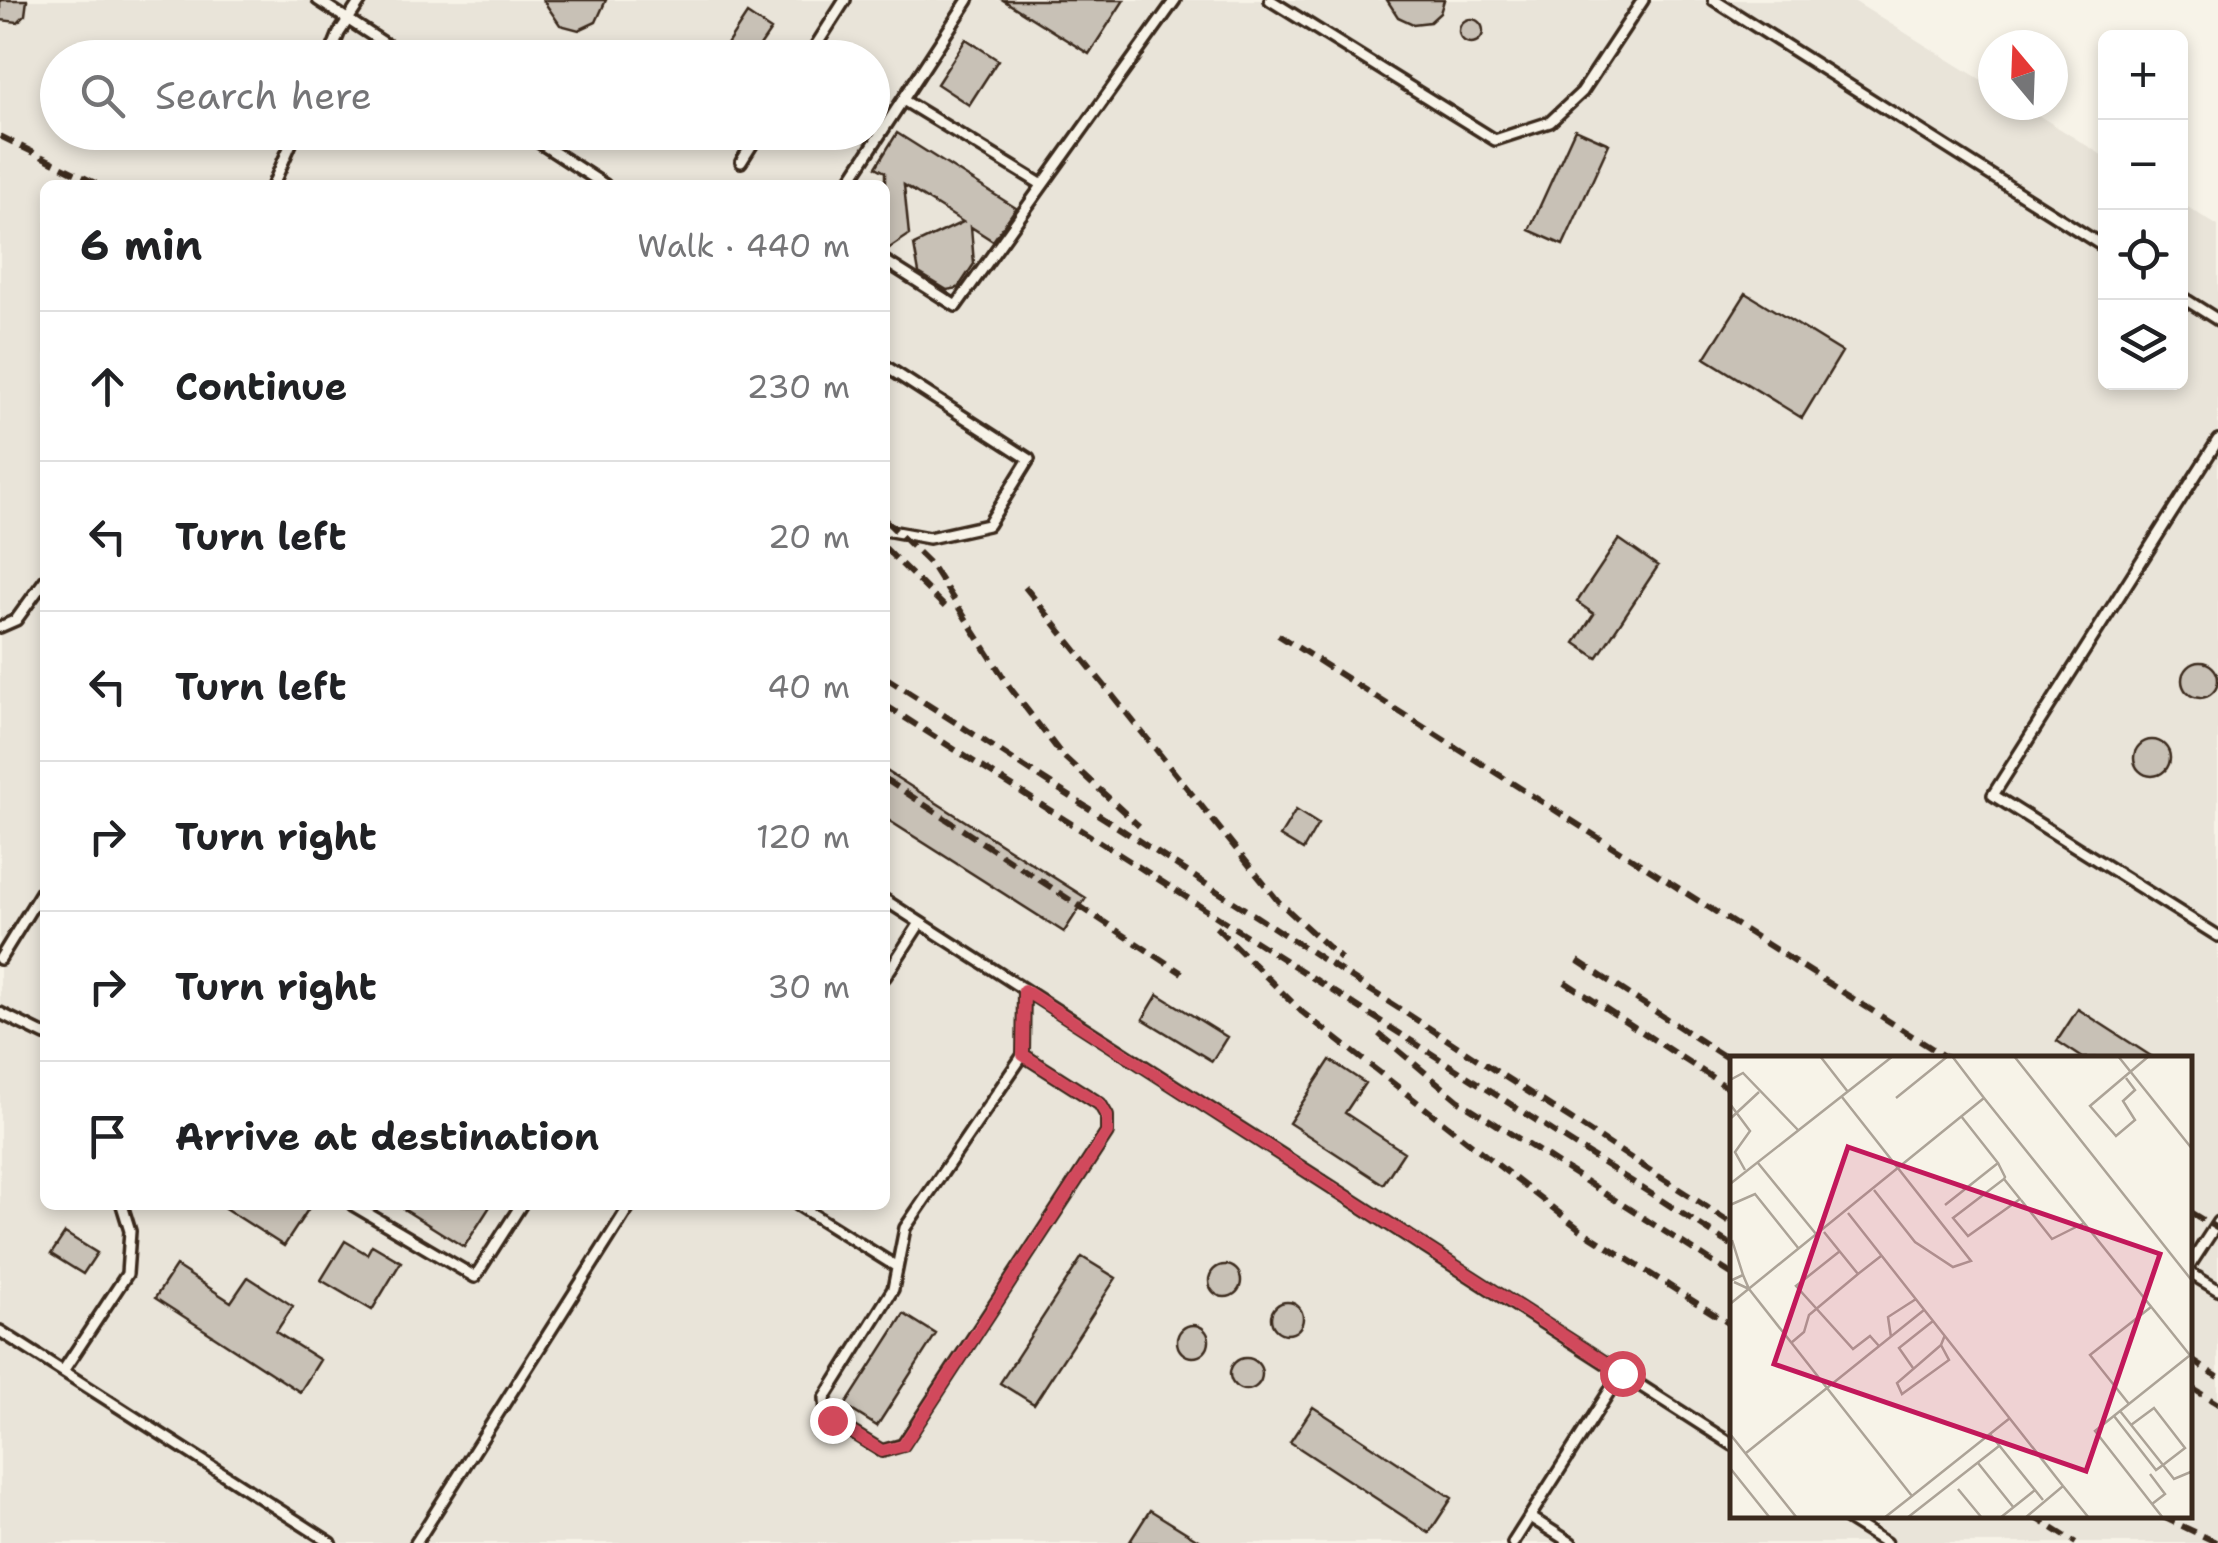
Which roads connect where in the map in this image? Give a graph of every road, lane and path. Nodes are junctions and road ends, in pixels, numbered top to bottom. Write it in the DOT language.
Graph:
graph roads {
  1 [pos="318,0"];
  2 [pos="361,0"];
  3 [pos="846,0"];
  4 [pos="968,0"];
  5 [pos="1175,0"];
  6 [pos="1270,0"];
  7 [pos="1642,0"];
  8 [pos="1714,0"];
  9 [pos="348,19"];
  10 [pos="338,40"];
  11 [pos="380,40"];
  12 [pos="820,40"];
  13 [pos="902,100"];
  14 [pos="890,119"];
  15 [pos="288,150"];
  16 [pos="552,150"];
  17 [pos="749,150"];
  18 [pos="870,150"];
  19 [pos="741,162"];
  20 [pos="275,180"];
  21 [pos="597,180"];
  22 [pos="850,180"];
  23 [pos="1041,184"];
  24 [pos="2098,243"];
  25 [pos="890,264"];
  26 [pos="2186,300"];
  27 [pos="2218,320"];
  28 [pos="890,369"];
  29 [pos="2218,440"];
  30 [pos="890,531"];
  31 [pos="40,598"];
  32 [pos="0,628"];
  33 [pos="40,894"];
  34 [pos="890,903"];
  35 [pos="920,922"];
  36 [pos="2218,936"];
  37 [pos="0,959"];
  38 [pos="890,969"];
  39 [pos="1024,990"];
  40 [pos="0,1012"];
  41 [pos="40,1032"];
  42 [pos="1023,1055"];
  43 [pos="124,1210"];
  44 [pos="361,1210"];
  45 [pos="519,1210"];
  46 [pos="627,1210"];
  47 [pos="806,1210"];
  48 [pos="2218,1222"];
  49 [pos="2193,1264"];
  50 [pos="898,1267"];
  51 [pos="2193,1271"];
  52 [pos="2218,1290"];
  53 [pos="0,1331"];
  54 [pos="63,1371"];
  55 [pos="1622,1373"];
  56 [pos="1730,1443"];
  57 [pos="1530,1518"];
  58 [pos="1846,1518"];
  59 [pos="332,1543"];
  60 [pos="416,1543"];
  61 [pos="1514,1543"];
  62 [pos="1570,1543"];
  63 [pos="1886,1543"];
  1 -- 9 [label="lane"];
  2 -- 9 [label="lane"];
  3 -- 12 [label="lane"];
  4 -- 13 [label="lane"];
  5 -- 23 [label="lane"];
  6 -- 7 [label="lane"];
  8 -- 24 [label="lane"];
  9 -- 10 [label="lane"];
  9 -- 11 [label="lane"];
  13 -- 14 [label="lane"];
  13 -- 23 [label="lane"];
  15 -- 20 [label="lane"];
  16 -- 21 [label="lane"];
  17 -- 19 [label="lane"];
  18 -- 22 [label="lane"];
  23 -- 25 [label="lane"];
  26 -- 27 [label="lane"];
  28 -- 30 [label="lane"];
  29 -- 36 [label="lane"];
  31 -- 32 [label="lane"];
  33 -- 37 [label="lane"];
  34 -- 35 [label="lane"];
  35 -- 38 [label="lane"];
  35 -- 39 [label="lane"];
  39 -- 42 [label="lane"];
  39 -- 55 [label="lane"];
  40 -- 41 [label="lane"];
  42 -- 50 [label="lane"];
  42 -- 50 [label="lane"];
  43 -- 54 [label="lane"];
  44 -- 45 [label="lane"];
  46 -- 60 [label="lane"];
  47 -- 50 [label="lane"];
  48 -- 49 [label="lane"];
  51 -- 52 [label="lane"];
  53 -- 54 [label="lane"];
  54 -- 59 [label="lane"];
  55 -- 56 [label="lane"];
  55 -- 57 [label="lane"];
  57 -- 61 [label="lane"];
  57 -- 62 [label="lane"];
  58 -- 63 [label="lane"];
}
